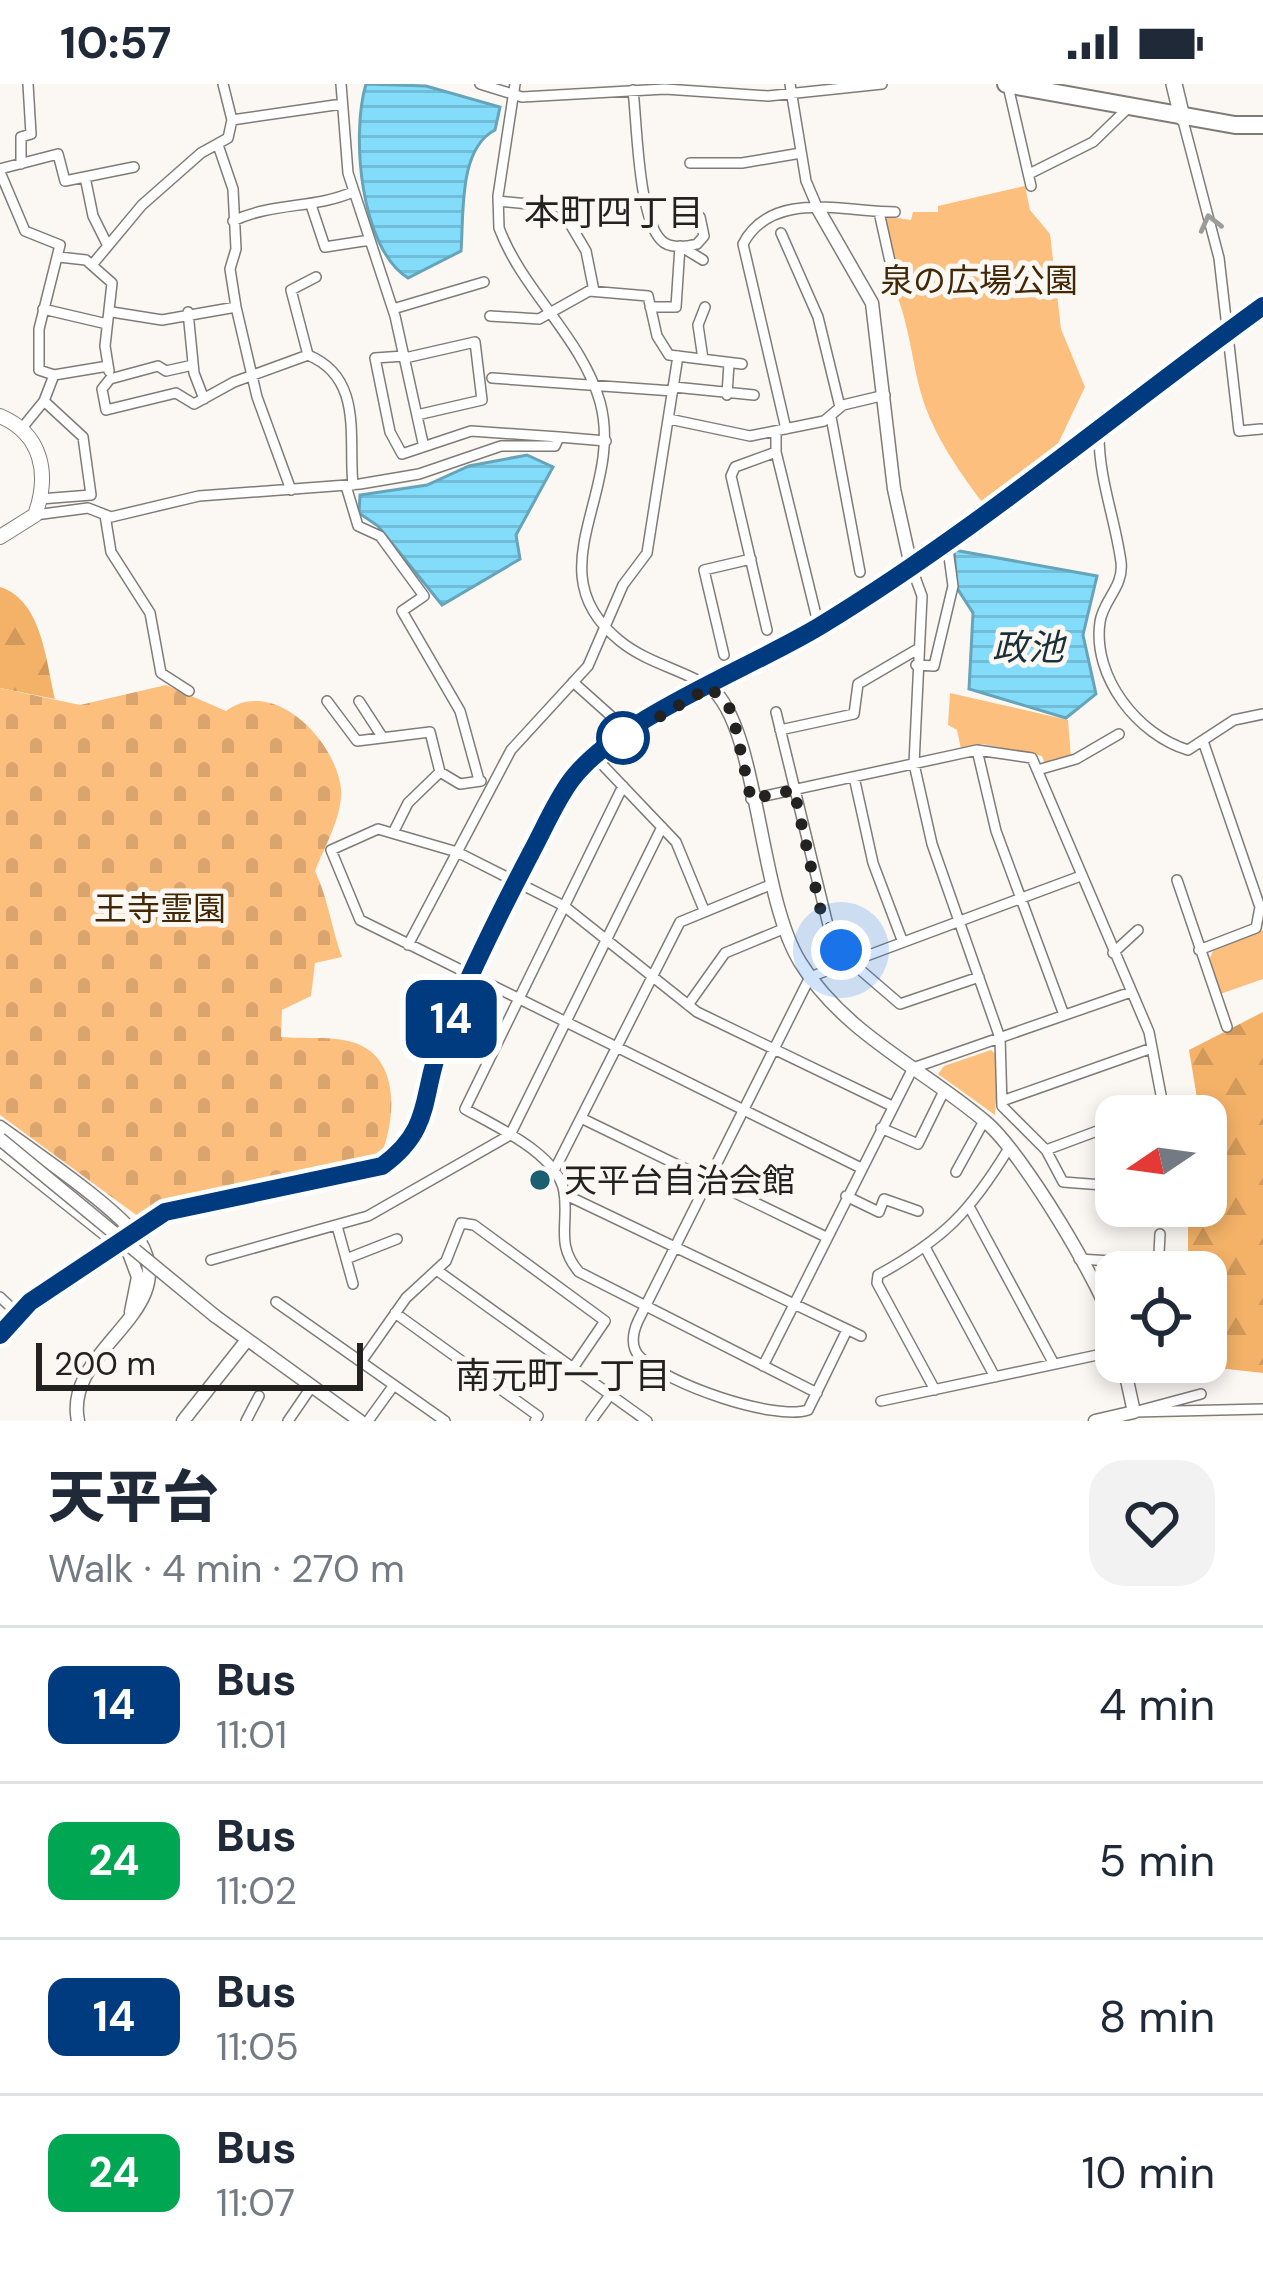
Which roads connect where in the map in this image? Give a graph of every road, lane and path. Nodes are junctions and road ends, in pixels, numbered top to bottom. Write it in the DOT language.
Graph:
graph roads {
  1 [pos="28,84"];
  2 [pos="223,84"];
  3 [pos="340,84"];
  4 [pos="479,84"];
  5 [pos="882,84"];
  6 [pos="1007,84"];
  7 [pos="1174,84"];
  8 [pos="790,88"];
  9 [pos="514,89"];
  10 [pos="633,90"];
  11 [pos="342,104"];
  12 [pos="1128,108"];
  13 [pos="1182,117"];
  14 [pos="232,120"];
  15 [pos="1263,125"];
  16 [pos="218,146"];
  17 [pos="801,153"];
  18 [pos="21,164"];
  19 [pos="690,164"];
  20 [pos="134,167"];
  21 [pos="0,170"];
  22 [pos="85,177"];
  23 [pos="353,192"];
  24 [pos="498,201"];
  25 [pos="311,205"];
  26 [pos="818,209"];
  27 [pos="879,212"];
  28 [pos="895,212"];
  29 [pos="700,217"];
  30 [pos="233,221"];
  31 [pos="781,233"];
  32 [pos="370,240"];
  33 [pos="106,242"];
  34 [pos="680,246"];
  35 [pos="59,257"];
  36 [pos="703,260"];
  37 [pos="92,265"];
  38 [pos="893,275"];
  39 [pos="316,278"];
  40 [pos="484,282"];
  41 [pos="594,291"];
  42 [pos="1263,306"];
  43 [pos="236,307"];
  44 [pos="650,307"];
  45 [pos="705,307"];
  46 [pos="43,309"];
  47 [pos="393,309"];
  48 [pos="112,311"];
  49 [pos="188,312"];
  50 [pos="549,313"];
  51 [pos="490,316"];
  52 [pos="107,324"];
  53 [pos="1227,332"];
  54 [pos="308,355"];
  55 [pos="678,356"];
  56 [pos="404,357"];
  57 [pos="703,359"];
  58 [pos="193,365"];
  59 [pos="109,372"];
  60 [pos="54,375"];
  61 [pos="254,377"];
  62 [pos="492,378"];
  63 [pos="592,384"];
  64 [pos="674,389"];
  65 [pos="727,394"];
  66 [pos="885,394"];
  67 [pos="754,395"];
  68 [pos="204,399"];
  69 [pos="44,401"];
  70 [pos="840,407"];
  71 [pos="0,416"];
  72 [pos="417,416"];
  73 [pos="831,417"];
  74 [pos="669,419"];
  75 [pos="22,428"];
  76 [pos="1262,428"];
  77 [pos="781,430"];
  78 [pos="1099,434"];
  79 [pos="559,437"];
  80 [pos="606,441"];
  81 [pos="423,443"];
  82 [pos="776,452"];
  83 [pos="349,485"];
  84 [pos="290,490"];
  85 [pos="38,507"];
  86 [pos="105,515"];
  87 [pos="0,537"];
  88 [pos="947,542"];
  89 [pos="751,559"];
  90 [pos="911,566"];
  91 [pos="860,572"];
  92 [pos="819,627"];
  93 [pos="607,629"];
  94 [pos="767,630"];
  95 [pos="916,650"];
  96 [pos="724,655"];
  97 [pos="916,664"];
  98 [pos="573,682"];
  99 [pos="710,687"];
  100 [pos="188,691"];
  101 [pos="327,701"];
  102 [pos="359,701"];
  103 [pos="776,712"];
  104 [pos="1263,714"];
  105 [pos="780,730"];
  106 [pos="630,734"];
  107 [pos="1119,734"];
  108 [pos="383,738"];
  109 [pos="1204,744"];
  110 [pos="977,750"];
  111 [pos="595,758"];
  112 [pos="914,764"];
  113 [pos="1041,770"];
  114 [pos="440,772"];
  115 [pos="854,777"];
  116 [pos="479,780"];
  117 [pos="622,786"];
  118 [pos="491,787"];
  119 [pos="794,790"];
  120 [pos="751,799"];
  121 [pos="662,826"];
  122 [pos="393,833"];
  123 [pos="457,852"];
  124 [pos="1078,877"];
  125 [pos="1177,880"];
  126 [pos="515,882"];
  127 [pos="770,885"];
  128 [pos="1021,898"];
  129 [pos="564,907"];
  130 [pos="704,910"];
  131 [pos="1260,918"];
  132 [pos="958,920"];
  133 [pos="783,929"];
  134 [pos="1138,930"];
  135 [pos="606,940"];
  136 [pos="902,940"];
  137 [pos="408,945"];
  138 [pos="1199,950"];
  139 [pos="1113,953"];
  140 [pos="850,959"];
  141 [pos="469,976"];
  142 [pos="652,976"];
  143 [pos="810,977"];
  144 [pos="979,977"];
  145 [pos="1131,992"];
  146 [pos="518,1001"];
  147 [pos="688,1005"];
  148 [pos="1064,1015"];
  149 [pos="565,1024"];
  150 [pos="1226,1027"];
  151 [pos="1000,1038"];
  152 [pos="772,1048"];
  153 [pos="1152,1048"];
  154 [pos="615,1049"];
  155 [pos="913,1068"];
  156 [pos="944,1091"];
  157 [pos="1161,1095"];
  158 [pos="1002,1101"];
  159 [pos="892,1106"];
  160 [pos="742,1109"];
  161 [pos="581,1118"];
  162 [pos="985,1120"];
  163 [pos="0,1127"];
  164 [pos="881,1128"];
  165 [pos="1095,1132"];
  166 [pos="510,1135"];
  167 [pos="0,1139"];
  168 [pos="1009,1148"];
  169 [pos="0,1150"];
  170 [pos="1046,1150"];
  171 [pos="861,1168"];
  172 [pos="554,1171"];
  173 [pos="956,1172"];
  174 [pos="707,1180"];
  175 [pos="1095,1184"];
  176 [pos="564,1194"];
  177 [pos="846,1196"];
  178 [pos="971,1210"];
  179 [pos="918,1211"];
  180 [pos="337,1226"];
  181 [pos="132,1232"];
  182 [pos="1160,1234"];
  183 [pos="826,1237"];
  184 [pos="397,1239"];
  185 [pos="117,1244"];
  186 [pos="674,1246"];
  187 [pos="926,1249"];
  188 [pos="1159,1251"];
  189 [pos="1079,1258"];
  190 [pos="346,1259"];
  191 [pos="211,1260"];
  192 [pos="1095,1260"];
  193 [pos="438,1271"];
  194 [pos="353,1284"];
  195 [pos="1095,1290"];
  196 [pos="0,1297"];
  197 [pos="276,1302"];
  198 [pos="793,1304"];
  199 [pos="644,1308"];
  200 [pos="17,1313"];
  201 [pos="395,1313"];
  202 [pos="130,1316"];
  203 [pos="847,1330"];
  204 [pos="0,1335"];
  205 [pos="860,1336"];
  206 [pos="248,1340"];
  207 [pos="1095,1355"];
  208 [pos="361,1362"];
  209 [pos="1054,1364"];
  210 [pos="763,1366"];
  211 [pos="573,1368"];
  212 [pos="994,1377"];
  213 [pos="1128,1383"];
  214 [pos="394,1385"];
  215 [pos="312,1386"];
  216 [pos="935,1390"];
  217 [pos="817,1393"];
  218 [pos="1201,1394"];
  219 [pos="610,1395"];
  220 [pos="259,1396"];
  221 [pos="881,1402"];
  222 [pos="1263,1409"];
  223 [pos="1134,1412"];
  224 [pos="78,1421"];
  225 [pos="183,1421"];
  226 [pos="246,1421"];
  227 [pos="288,1421"];
  228 [pos="364,1421"];
  229 [pos="445,1421"];
  230 [pos="535,1421"];
  231 [pos="591,1421"];
  232 [pos="647,1421"];
  233 [pos="1096,1421"];
  1 -- 18 [label="street"];
  2 -- 14 [label="street"];
  3 -- 11 [label="street"];
  4 -- 9 [label="street"];
  5 -- 8 [label="street"];
  6 -- 12 [label="highway"];
  6 -- 12 [label="street"];
  7 -- 13 [label="main road"];
  8 -- 10 [label="street"];
  8 -- 17 [label="street"];
  9 -- 10 [label="street"];
  9 -- 24 [label="street"];
  10 -- 34 [label="street"];
  11 -- 14 [label="street"];
  11 -- 23 [label="street"];
  12 -- 13 [label="highway"];
  13 -- 15 [label="highway"];
  53 -- 13 [label="street, one-way"];
  14 -- 16 [label="street"];
  16 -- 30 [label="street"];
  16 -- 33 [label="street"];
  17 -- 19 [label="street"];
  17 -- 26 [label="street"];
  18 -- 21 [label="street"];
  18 -- 22 [label="street"];
  20 -- 22 [label="street"];
  21 -- 35 [label="street"];
  22 -- 33 [label="street"];
  23 -- 25 [label="street"];
  23 -- 32 [label="street"];
  24 -- 41 [label="street"];
  24 -- 50 [label="street"];
  25 -- 30 [label="street"];
  25 -- 32 [label="street"];
  26 -- 27 [label="street"];
  26 -- 66 [label="street"];
  26 -- 77 [label="street"];
  27 -- 28 [label="street"];
  27 -- 38 [label="street"];
  29 -- 34 [label="street"];
  30 -- 43 [label="street"];
  31 -- 70 [label="street"];
  32 -- 47 [label="street"];
  33 -- 37 [label="street"];
  34 -- 36 [label="street"];
  34 -- 44 [label="street"];
  35 -- 37 [label="street"];
  35 -- 46 [label="street"];
  37 -- 48 [label="street"];
  39 -- 54 [label="street"];
  40 -- 47 [label="street"];
  41 -- 44 [label="street"];
  41 -- 50 [label="street"];
  42 -- 53 [label="main road"];
  43 -- 49 [label="street"];
  43 -- 61 [label="street"];
  44 -- 55 [label="street"];
  45 -- 57 [label="street"];
  46 -- 52 [label="street"];
  46 -- 60 [label="street"];
  47 -- 56 [label="street"];
  48 -- 49 [label="street"];
  48 -- 52 [label="street"];
  49 -- 58 [label="street"];
  50 -- 51 [label="street"];
  50 -- 63 [label="street"];
  52 -- 59 [label="street"];
  53 -- 76 [label="street"];
  53 -- 78 [label="main road"];
  54 -- 61 [label="street"];
  54 -- 83 [label="street"];
  55 -- 57 [label="street"];
  55 -- 64 [label="street"];
  56 -- 72 [label="street"];
  56 -- 72 [label="street"];
  56 -- 81 [label="street"];
  57 -- 65 [label="street"];
  58 -- 59 [label="street"];
  58 -- 68 [label="street"];
  59 -- 60 [label="street"];
  59 -- 68 [label="street"];
  60 -- 69 [label="street"];
  61 -- 68 [label="street"];
  61 -- 84 [label="street"];
  62 -- 63 [label="street"];
  63 -- 64 [label="street"];
  63 -- 80 [label="street"];
  64 -- 65 [label="street"];
  64 -- 74 [label="street"];
  65 -- 67 [label="street"];
  66 -- 70 [label="street"];
  66 -- 90 [label="street"];
  69 -- 75 [label="street"];
  69 -- 85 [label="street"];
  70 -- 73 [label="street"];
  71 -- 75 [label="main road"];
  72 -- 81 [label="street"];
  73 -- 77 [label="street"];
  73 -- 91 [label="street"];
  74 -- 77 [label="street"];
  74 -- 93 [label="street"];
  75 -- 85 [label="main road"];
  77 -- 82 [label="street"];
  78 -- 88 [label="main road"];
  78 -- 109 [label="street"];
  79 -- 80 [label="street"];
  79 -- 81 [label="street"];
  79 -- 83 [label="street"];
  80 -- 93 [label="street"];
  82 -- 89 [label="street"];
  82 -- 92 [label="street"];
  83 -- 84 [label="street"];
  83 -- 116 [label="street"];
  84 -- 86 [label="street"];
  85 -- 86 [label="street"];
  85 -- 87 [label="main road"];
  86 -- 100 [label="street"];
  88 -- 90 [label="main road"];
  88 -- 97 [label="street"];
  89 -- 94 [label="street"];
  89 -- 96 [label="street"];
  90 -- 92 [label="main road"];
  90 -- 95 [label="street"];
  92 -- 99 [label="main road"];
  93 -- 98 [label="street"];
  93 -- 99 [label="street"];
  95 -- 97 [label="street"];
  95 -- 105 [label="street"];
  97 -- 112 [label="street"];
  98 -- 106 [label="street"];
  98 -- 118 [label="street"];
  99 -- 106 [label="main road"];
  99 -- 120 [label="street"];
  101 -- 108 [label="street"];
  102 -- 108 [label="street"];
  103 -- 105 [label="street"];
  104 -- 109 [label="street"];
  105 -- 119 [label="street"];
  106 -- 111 [label="main road"];
  107 -- 113 [label="street"];
  108 -- 114 [label="street"];
  109 -- 131 [label="street"];
  110 -- 112 [label="street"];
  110 -- 113 [label="street"];
  110 -- 128 [label="street"];
  111 -- 117 [label="street"];
  111 -- 126 [label="main road"];
  112 -- 115 [label="street"];
  112 -- 132 [label="street"];
  113 -- 124 [label="street"];
  114 -- 116 [label="street"];
  114 -- 122 [label="street"];
  115 -- 119 [label="street"];
  115 -- 136 [label="street"];
  116 -- 118 [label="street"];
  117 -- 121 [label="street"];
  117 -- 129 [label="street"];
  118 -- 123 [label="street"];
  119 -- 120 [label="street"];
  119 -- 140 [label="street"];
  120 -- 127 [label="street"];
  121 -- 130 [label="street"];
  121 -- 135 [label="street"];
  122 -- 123 [label="street"];
  122 -- 137 [label="street"];
  123 -- 126 [label="street"];
  123 -- 137 [label="street"];
  124 -- 128 [label="street"];
  124 -- 139 [label="street"];
  125 -- 138 [label="street"];
  126 -- 129 [label="street"];
  126 -- 141 [label="main road"];
  127 -- 130 [label="street"];
  127 -- 133 [label="street"];
  128 -- 132 [label="street"];
  128 -- 148 [label="street"];
  129 -- 135 [label="street"];
  129 -- 146 [label="street"];
  130 -- 142 [label="street"];
  131 -- 138 [label="street"];
  132 -- 136 [label="street"];
  132 -- 144 [label="street"];
  133 -- 143 [label="street"];
  133 -- 147 [label="street"];
  134 -- 139 [label="street"];
  135 -- 142 [label="street"];
  135 -- 149 [label="street"];
  136 -- 140 [label="street"];
  137 -- 141 [label="street"];
  138 -- 150 [label="street"];
  139 -- 145 [label="street"];
  140 -- 143 [label="street"];
  140 -- 144 [label="street"];
  141 -- 146 [label="street"];
  141 -- 181 [label="main road"];
  142 -- 147 [label="street"];
  142 -- 154 [label="street"];
  143 -- 152 [label="street"];
  143 -- 155 [label="street"];
  144 -- 151 [label="street"];
  145 -- 148 [label="street"];
  145 -- 153 [label="street"];
  146 -- 149 [label="street"];
  146 -- 166 [label="street"];
  147 -- 152 [label="street"];
  148 -- 151 [label="street"];
  149 -- 154 [label="street"];
  149 -- 166 [label="street"];
  151 -- 155 [label="street"];
  151 -- 158 [label="street"];
  152 -- 159 [label="street"];
  152 -- 160 [label="street"];
  153 -- 157 [label="street"];
  153 -- 158 [label="street"];
  154 -- 160 [label="street"];
  154 -- 161 [label="street"];
  155 -- 156 [label="street"];
  155 -- 159 [label="street"];
  156 -- 162 [label="street"];
  156 -- 164 [label="street"];
  158 -- 170 [label="street"];
  159 -- 164 [label="street"];
  160 -- 171 [label="street"];
  160 -- 174 [label="street"];
  161 -- 172 [label="street"];
  161 -- 174 [label="street"];
  162 -- 168 [label="street"];
  162 -- 173 [label="street"];
  163 -- 181 [label="street"];
  164 -- 171 [label="street"];
  165 -- 170 [label="street"];
  166 -- 172 [label="street"];
  166 -- 180 [label="street"];
  167 -- 206 [label="street, bridge"];
  168 -- 178 [label="street"];
  168 -- 189 [label="street"];
  169 -- 185 [label="street"];
  170 -- 175 [label="street"];
  171 -- 177 [label="street"];
  172 -- 176 [label="street"];
  174 -- 183 [label="street"];
  174 -- 186 [label="street"];
  176 -- 186 [label="street"];
  176 -- 199 [label="street"];
  177 -- 179 [label="street"];
  177 -- 183 [label="street"];
  178 -- 187 [label="street"];
  178 -- 209 [label="street"];
  180 -- 190 [label="street"];
  180 -- 191 [label="street"];
  181 -- 185 [label="main road"];
  181 -- 202 [label="street"];
  182 -- 188 [label="street"];
  183 -- 198 [label="street"];
  184 -- 190 [label="street"];
  185 -- 200 [label="main road"];
  185 -- 202 [label="street"];
  186 -- 198 [label="street"];
  186 -- 199 [label="street"];
  187 -- 212 [label="street"];
  187 -- 216 [label="street"];
  189 -- 192 [label="street"];
  189 -- 195 [label="street"];
  190 -- 194 [label="street"];
  193 -- 201 [label="street"];
  193 -- 211 [label="street"];
  193 -- 211 [label="street"];
  196 -- 200 [label="street"];
  197 -- 208 [label="street"];
  198 -- 203 [label="street"];
  198 -- 210 [label="street"];
  199 -- 210 [label="street"];
  199 -- 217 [label="street"];
  200 -- 204 [label="main road"];
  201 -- 208 [label="street"];
  201 -- 230 [label="street"];
  202 -- 224 [label="street"];
  203 -- 205 [label="street"];
  203 -- 217 [label="street"];
  206 -- 215 [label="street"];
  206 -- 225 [label="street"];
  207 -- 209 [label="street"];
  208 -- 214 [label="street"];
  209 -- 212 [label="street"];
  210 -- 217 [label="street"];
  211 -- 219 [label="street"];
  212 -- 216 [label="street"];
  213 -- 223 [label="street"];
  214 -- 228 [label="street"];
  214 -- 229 [label="street"];
  215 -- 227 [label="street"];
  215 -- 228 [label="street"];
  216 -- 221 [label="street"];
  218 -- 223 [label="street"];
  219 -- 231 [label="street"];
  219 -- 232 [label="street"];
  220 -- 226 [label="street"];
  222 -- 223 [label="street"];
  223 -- 233 [label="street"];
}
